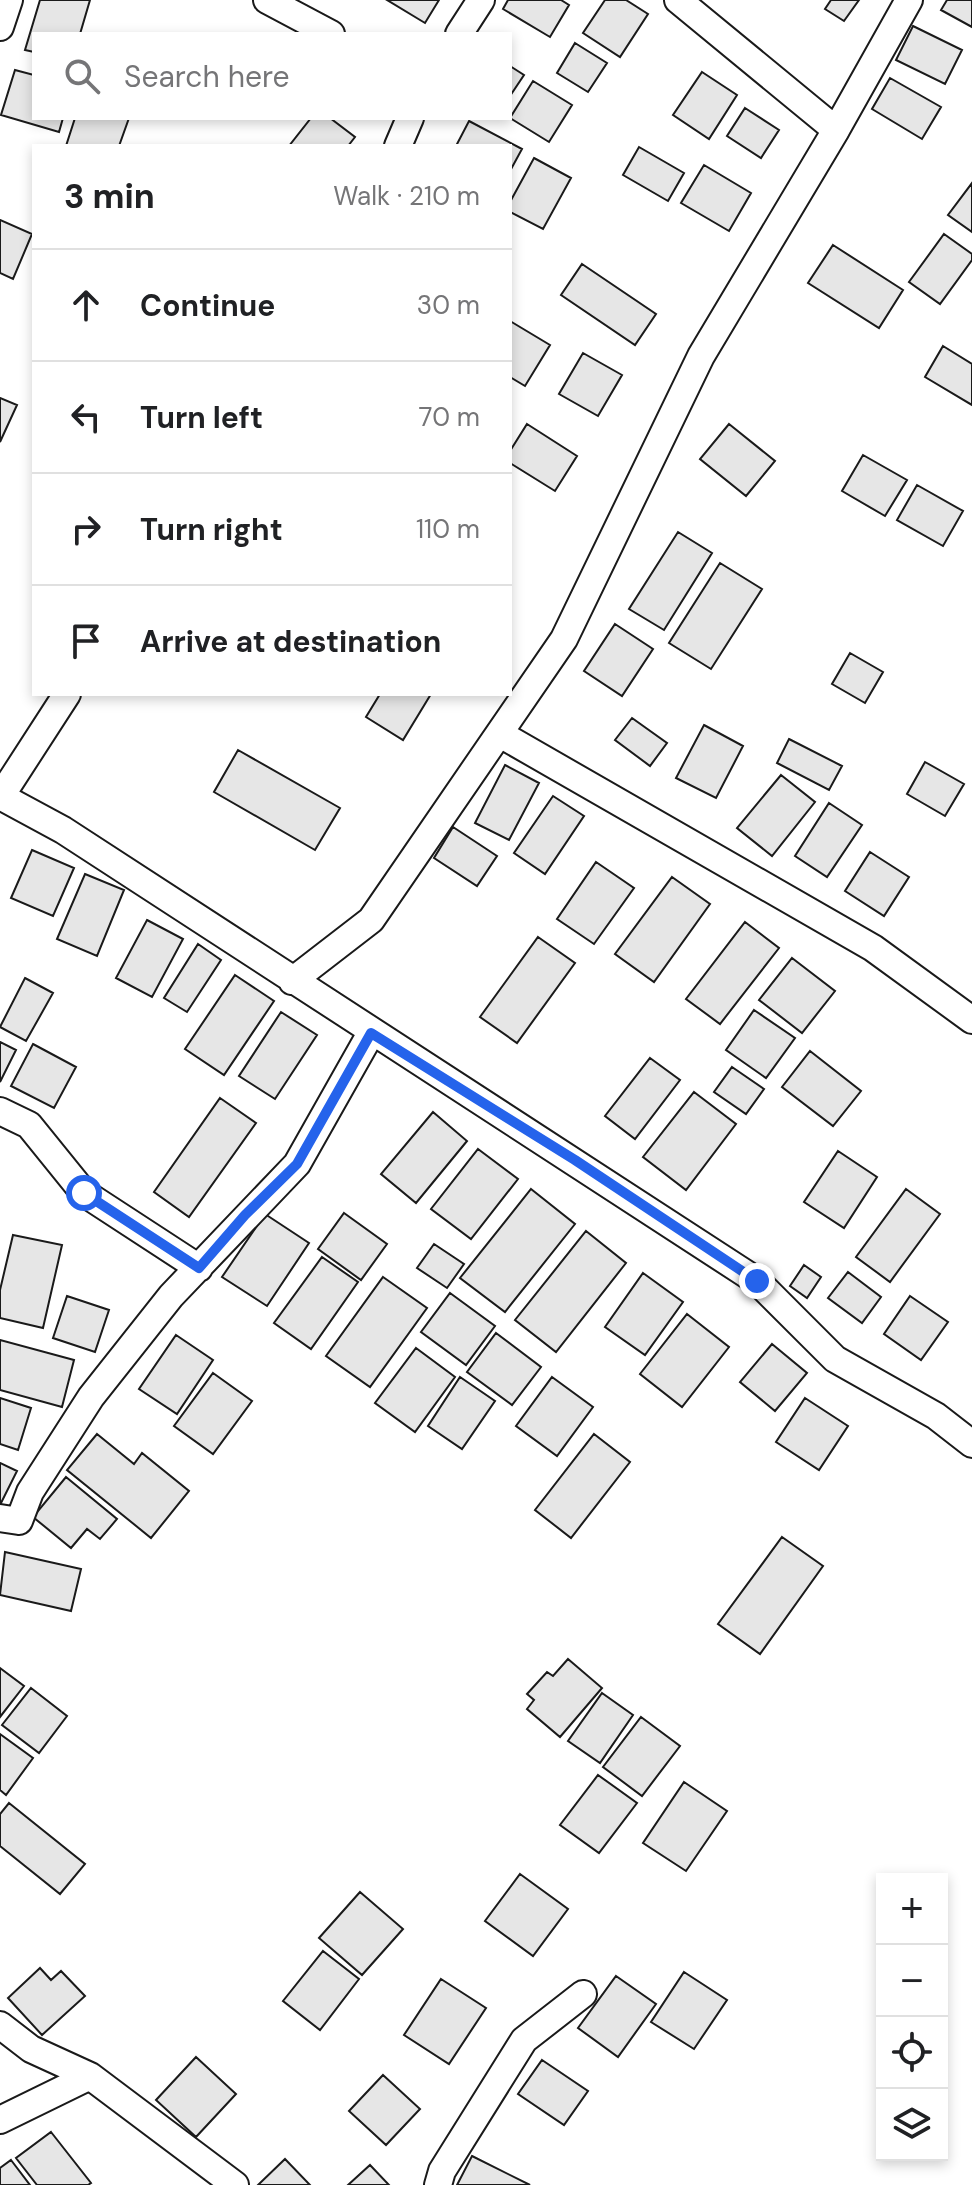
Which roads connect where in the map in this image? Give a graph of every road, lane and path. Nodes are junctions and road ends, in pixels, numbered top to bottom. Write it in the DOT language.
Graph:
graph roads {
  1 [pos="9,0"];
  2 [pos="267,0"];
  3 [pos="481,0"];
  4 [pos="678,0"];
  5 [pos="909,0"];
  6 [pos="0,27"];
  7 [pos="327,32"];
  8 [pos="460,32"];
  9 [pos="409,120"];
  10 [pos="836,130"];
  11 [pos="399,144"];
  12 [pos="66,696"];
  13 [pos="500,734"];
  14 [pos="1,796"];
  15 [pos="292,981"];
  16 [pos="972,1020"];
  17 [pos="371,1033"];
  18 [pos="0,1111"];
  19 [pos="199,1268"];
  20 [pos="972,1444"];
  21 [pos="0,1518"];
  22 [pos="583,1994"];
  23 [pos="0,2025"];
  24 [pos="90,2076"];
  25 [pos="0,2120"];
  26 [pos="235,2185"];
  27 [pos="438,2185"];
  1 -- 6 [label="street"];
  2 -- 7 [label="street"];
  3 -- 8 [label="street"];
  4 -- 10 [label="street"];
  5 -- 10 [label="street"];
  9 -- 11 [label="street"];
  10 -- 13 [label="street"];
  12 -- 14 [label="street"];
  13 -- 15 [label="street"];
  13 -- 16 [label="street"];
  14 -- 15 [label="street"];
  15 -- 17 [label="street"];
  17 -- 19 [label="street"];
  17 -- 20 [label="street"];
  18 -- 19 [label="street"];
  19 -- 21 [label="street"];
  22 -- 27 [label="street"];
  23 -- 24 [label="street"];
  24 -- 25 [label="street"];
  24 -- 26 [label="street"];
}
